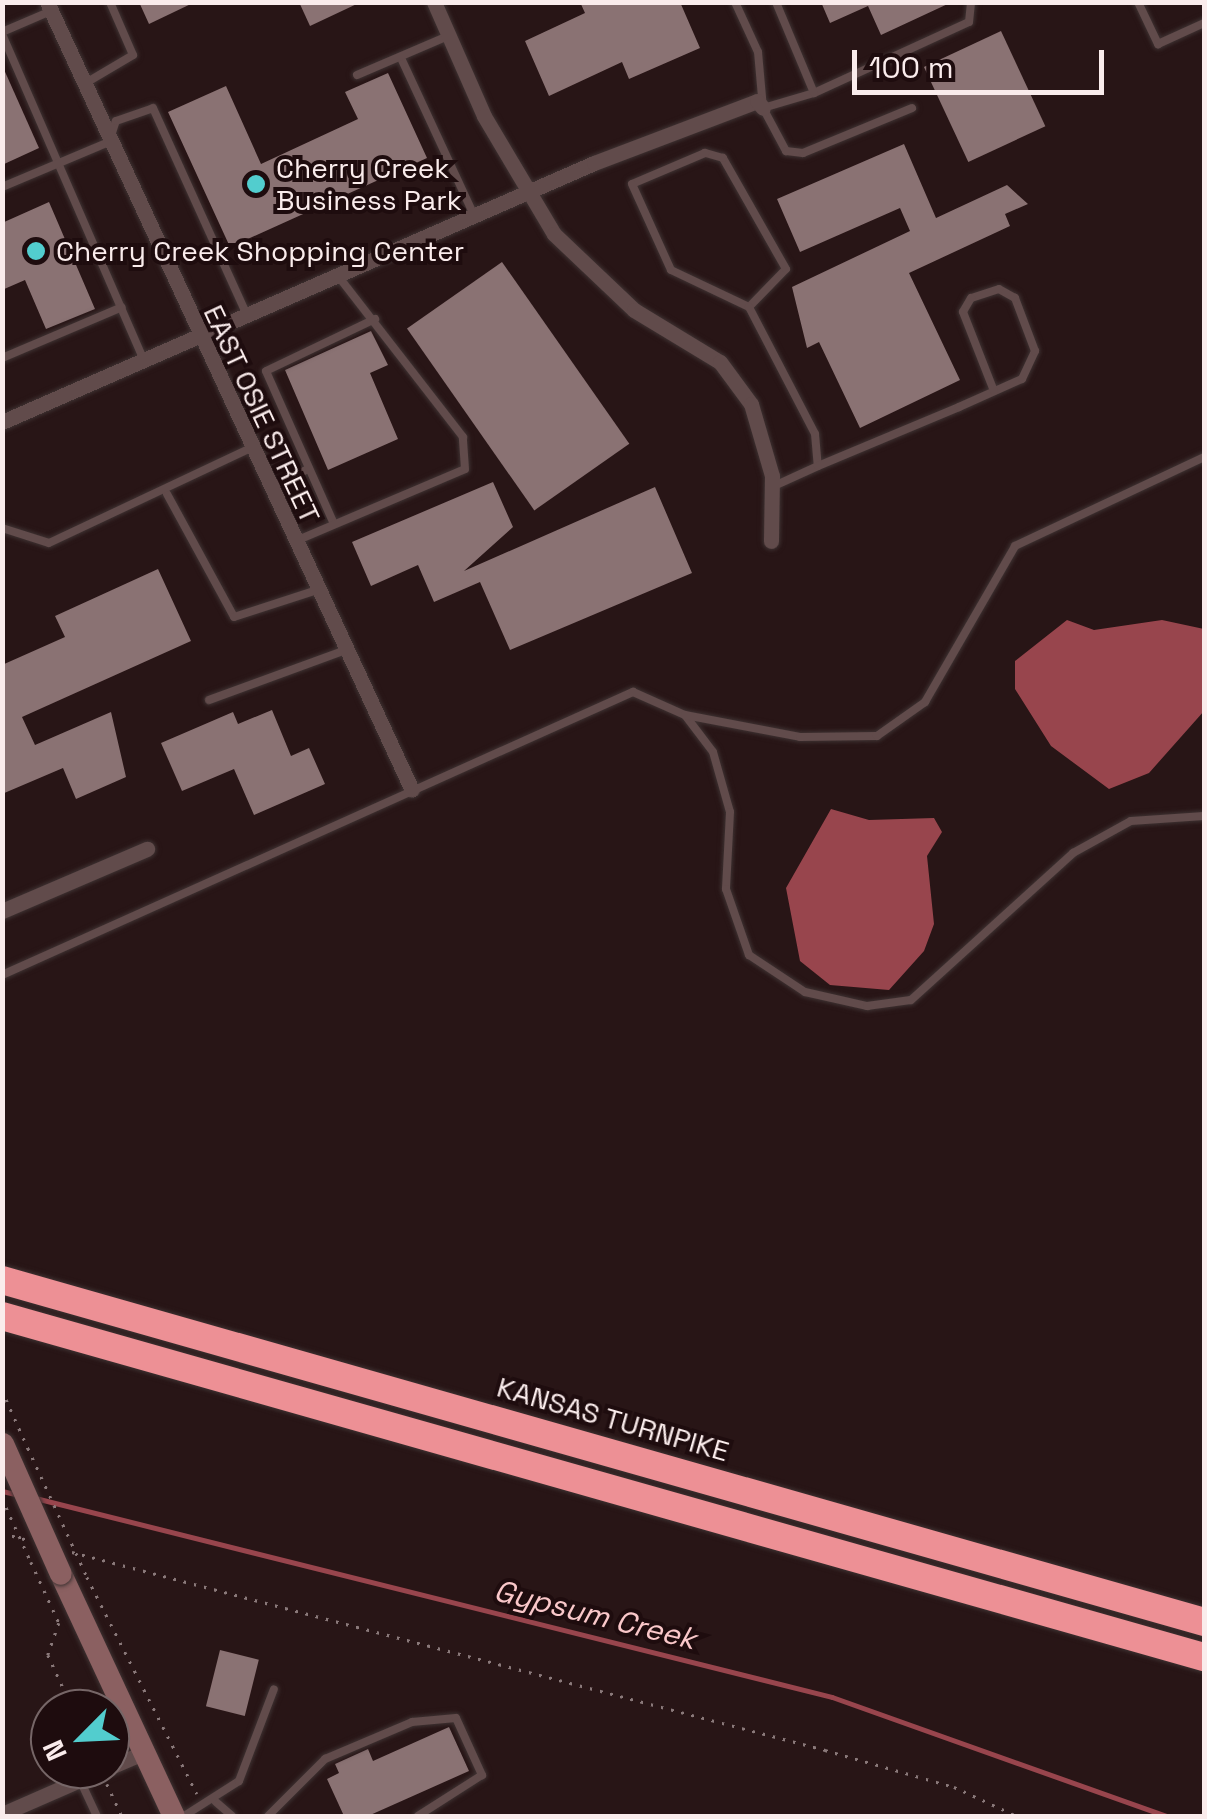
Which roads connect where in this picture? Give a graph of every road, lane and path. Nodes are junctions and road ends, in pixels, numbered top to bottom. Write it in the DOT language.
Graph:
graph roads {
  1 [pos="110,2"];
  2 [pos="434,2"];
  3 [pos="735,2"];
  4 [pos="776,2"];
  5 [pos="971,2"];
  6 [pos="1138,2"];
  7 [pos="49,7"];
  8 [pos="1204,23"];
  9 [pos="2,33"];
  10 [pos="448,36"];
  11 [pos="401,58"];
  12 [pos="357,76"];
  13 [pos="84,84"];
  14 [pos="814,92"];
  15 [pos="763,108"];
  16 [pos="912,108"];
  17 [pos="110,142"];
  18 [pos="60,163"];
  19 [pos="2,188"];
  20 [pos="527,192"];
  21 [pos="474,216"];
  22 [pos="338,275"];
  23 [pos="122,307"];
  24 [pos="749,307"];
  25 [pos="247,314"];
  26 [pos="375,318"];
  27 [pos="197,336"];
  28 [pos="2,358"];
  29 [pos="144,360"];
  30 [pos="994,392"];
  31 [pos="2,422"];
  32 [pos="249,448"];
  33 [pos="1204,457"];
  34 [pos="818,466"];
  35 [pos="308,469"];
  36 [pos="772,487"];
  37 [pos="268,489"];
  38 [pos="167,494"];
  39 [pos="338,522"];
  40 [pos="2,528"];
  41 [pos="771,541"];
  42 [pos="294,542"];
  43 [pos="317,590"];
  44 [pos="346,650"];
  45 [pos="209,700"];
  46 [pos="685,715"];
  47 [pos="412,790"];
  48 [pos="1204,816"];
  49 [pos="147,849"];
  50 [pos="2,911"];
  51 [pos="2,975"];
  52 [pos="2,1280"];
  53 [pos="3,1316"];
  54 [pos="2,1390"];
  55 [pos="3,1444"];
  56 [pos="2,1498"];
  57 [pos="2,1534"];
  58 [pos="41,1544"];
  59 [pos="60,1549"];
  60 [pos="1204,1622"];
  61 [pos="1204,1657"];
  62 [pos="64,1689"];
  63 [pos="274,1689"];
  64 [pos="144,1752"];
  65 [pos="130,1758"];
  66 [pos="59,1789"];
  67 [pos="84,1789"];
  68 [pos="112,1789"];
  69 [pos="216,1802"];
  70 [pos="205,1807"];
  71 [pos="2,1814"];
  72 [pos="97,1816"];
  73 [pos="122,1816"];
  74 [pos="174,1816"];
  75 [pos="184,1816"];
  76 [pos="232,1816"];
  77 [pos="268,1816"];
  78 [pos="418,1816"];
  79 [pos="1017,1816"];
  1 -- 13 [label="lane"];
  2 -- 10 [label="street"];
  3 -- 15 [label="lane"];
  4 -- 14 [label="lane"];
  5 -- 14 [label="lane"];
  6 -- 8 [label="lane"];
  7 -- 9 [label="lane"];
  7 -- 13 [label="street, EAST OSIE STREET"];
  9 -- 18 [label="lane"];
  10 -- 11 [label="lane"];
  10 -- 20 [label="street"];
  11 -- 12 [label="lane"];
  11 -- 21 [label="lane"];
  13 -- 17 [label="street, EAST OSIE STREET"];
  14 -- 15 [label="lane"];
  15 -- 16 [label="lane"];
  15 -- 20 [label="street"];
  17 -- 18 [label="lane"];
  17 -- 25 [label="lane"];
  17 -- 27 [label="street, EAST OSIE STREET"];
  18 -- 19 [label="lane"];
  18 -- 23 [label="lane"];
  20 -- 21 [label="street"];
  20 -- 36 [label="street"];
  21 -- 22 [label="street"];
  22 -- 25 [label="street"];
  22 -- 26 [label="lane"];
  23 -- 28 [label="lane"];
  23 -- 29 [label="lane"];
  24 -- 24 [label="lane"];
  24 -- 34 [label="lane"];
  25 -- 27 [label="street"];
  26 -- 35 [label="lane"];
  26 -- 39 [label="lane"];
  27 -- 29 [label="street"];
  27 -- 32 [label="street, EAST OSIE STREET"];
  29 -- 31 [label="street"];
  30 -- 30 [label="lane"];
  30 -- 34 [label="lane"];
  32 -- 37 [label="street, EAST OSIE STREET"];
  32 -- 38 [label="lane"];
  33 -- 46 [label="lane"];
  34 -- 36 [label="lane"];
  35 -- 37 [label="lane"];
  35 -- 39 [label="lane"];
  36 -- 41 [label="street"];
  37 -- 42 [label="street, EAST OSIE STREET"];
  38 -- 40 [label="lane"];
  38 -- 43 [label="lane"];
  39 -- 42 [label="lane"];
  42 -- 43 [label="street, EAST OSIE STREET"];
  43 -- 44 [label="street, EAST OSIE STREET"];
  44 -- 45 [label="lane"];
  44 -- 47 [label="street, EAST OSIE STREET"];
  46 -- 47 [label="lane"];
  46 -- 48 [label="lane"];
  47 -- 51 [label="lane"];
  49 -- 50 [label="street"];
  52 -- 60 [label="highway, KANSAS TURNPIKE"];
  53 -- 61 [label="highway"];
  54 -- 70 [label="path, bridge"];
  55 -- 64 [label="main road, bridge"];
  56 -- 62 [label="path, bridge"];
  57 -- 58 [label="path"];
  59 -- 79 [label="path"];
  63 -- 69 [label="lane"];
  64 -- 65 [label="street"];
  64 -- 74 [label="main road"];
  66 -- 71 [label="street"];
  67 -- 72 [label="lane"];
  68 -- 73 [label="path"];
  69 -- 70 [label="lane"];
  69 -- 76 [label="lane"];
  70 -- 75 [label="lane"];
  77 -- 78 [label="lane"];
}
